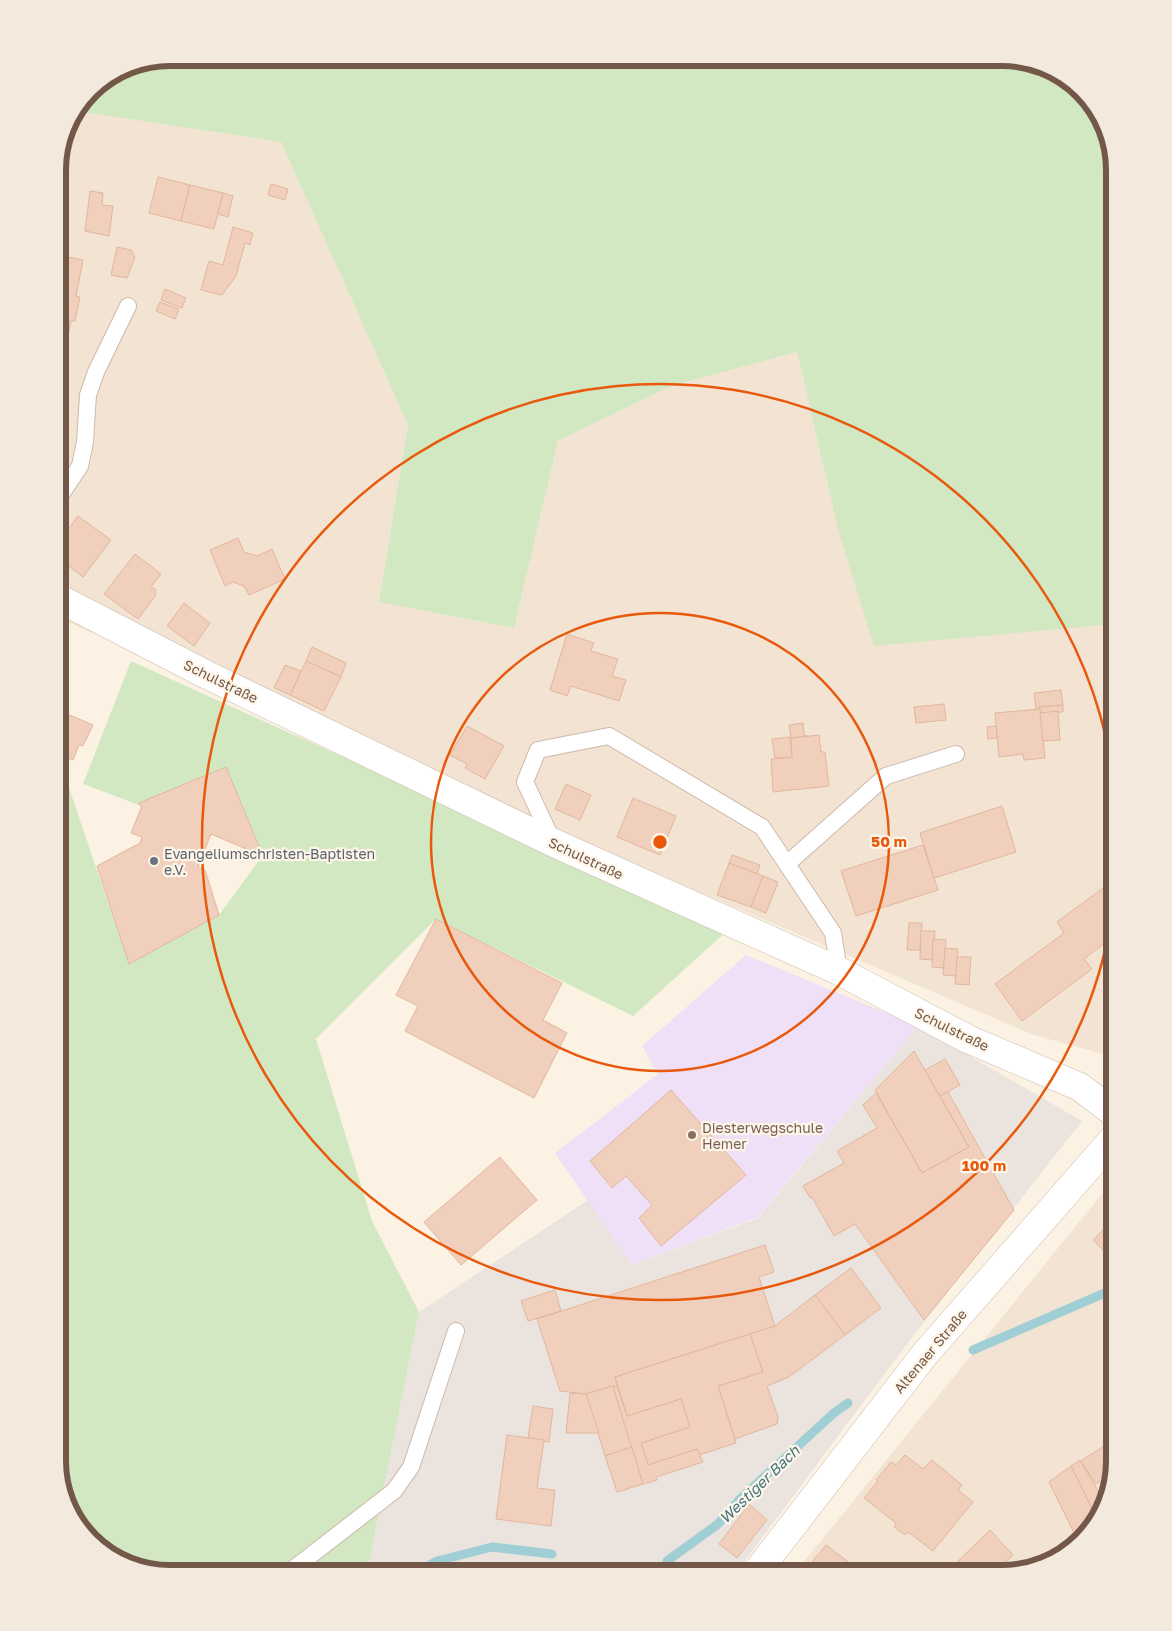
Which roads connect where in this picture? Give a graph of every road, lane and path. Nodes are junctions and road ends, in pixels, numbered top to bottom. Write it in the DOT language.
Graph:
graph roads {
  1 [pos="128,306"];
  2 [pos="66,487"];
  3 [pos="66,602"];
  4 [pos="956,754"];
  5 [pos="554,844"];
  6 [pos="787,864"];
  7 [pos="839,972"];
  8 [pos="1106,1107"];
  9 [pos="1106,1147"];
  10 [pos="456,1331"];
  11 [pos="298,1565"];
  12 [pos="762,1565"];
  1 -- 2 [label="lane"];
  3 -- 5 [label="street, Schulstraße"];
  4 -- 6 [label="lane"];
  5 -- 6 [label="lane"];
  5 -- 7 [label="street, Schulstraße"];
  6 -- 7 [label="lane"];
  7 -- 8 [label="street, Schulstraße"];
  9 -- 12 [label="street, Altenaer Straße"];
  10 -- 11 [label="lane"];
}
